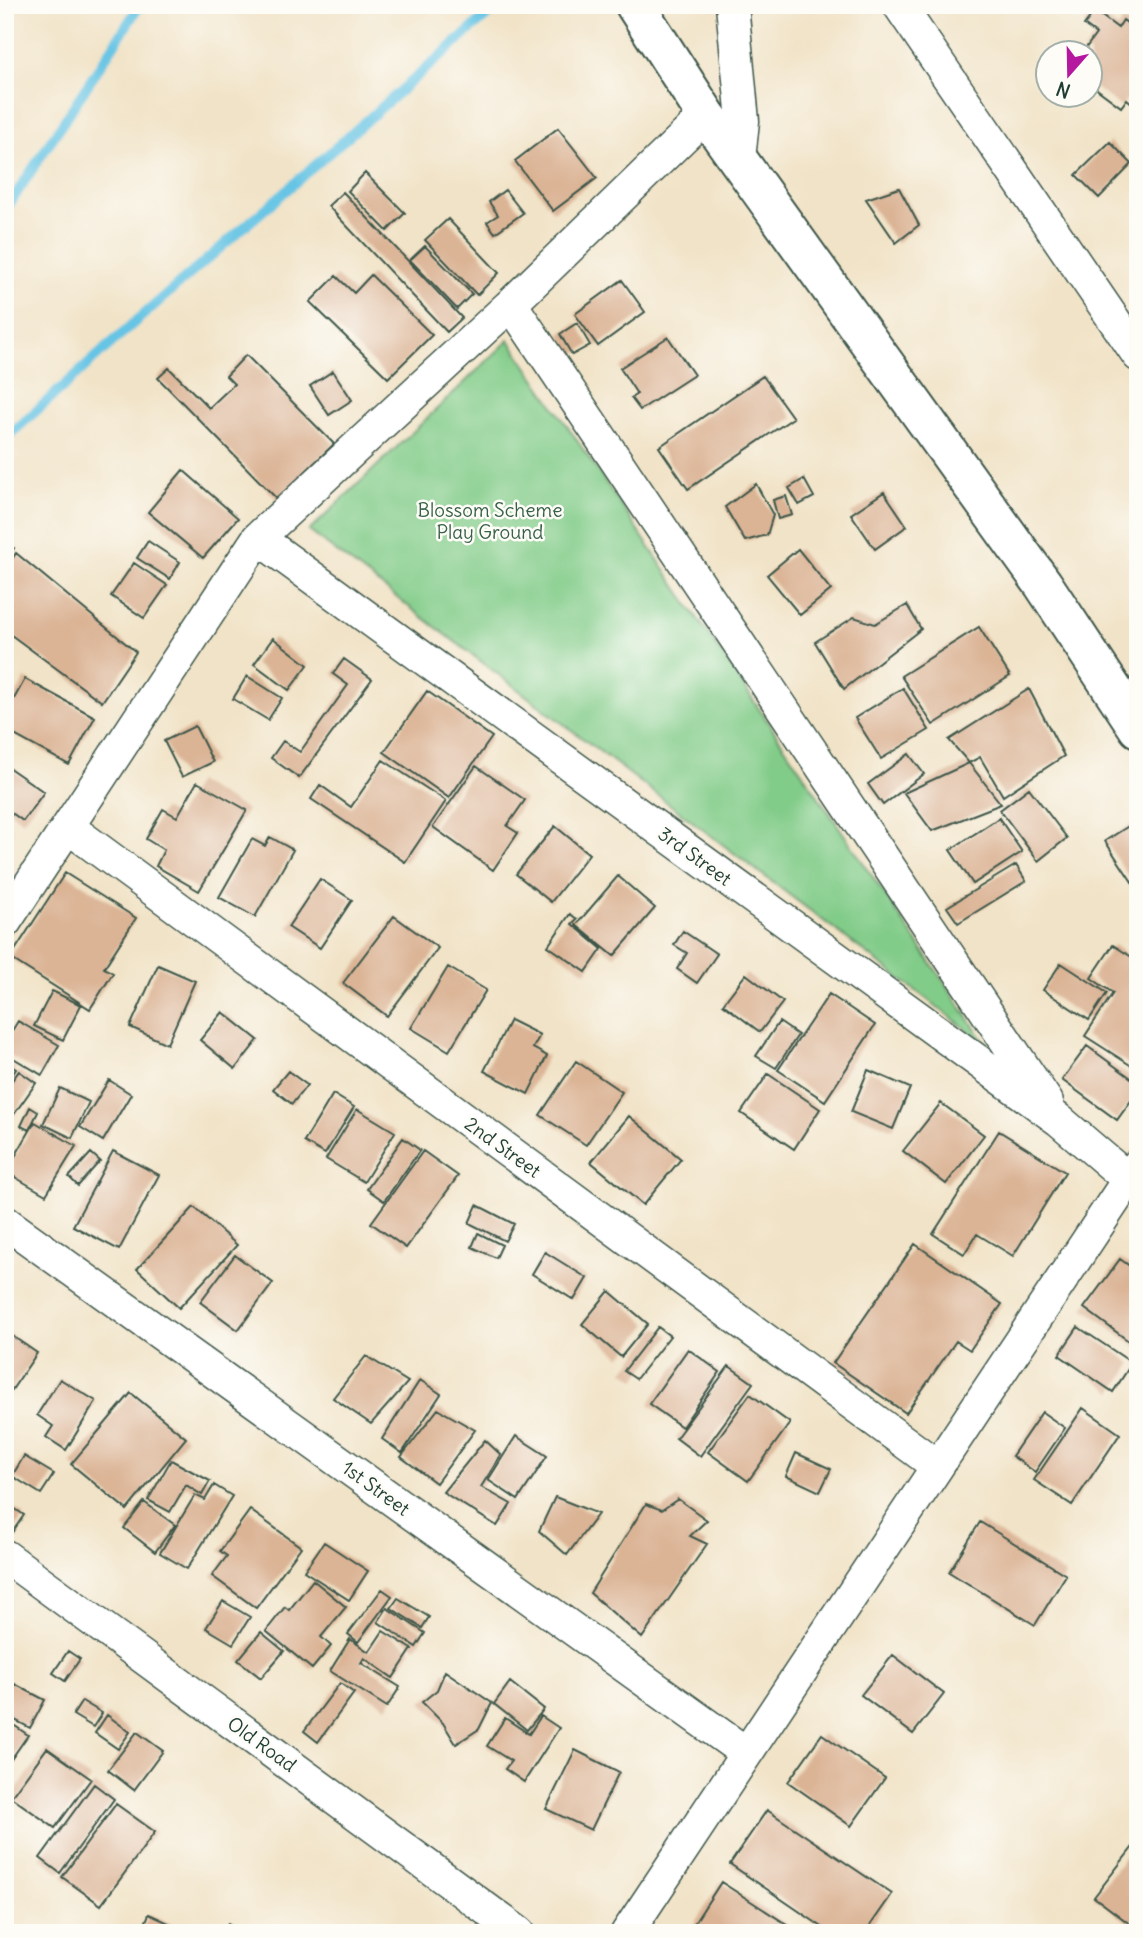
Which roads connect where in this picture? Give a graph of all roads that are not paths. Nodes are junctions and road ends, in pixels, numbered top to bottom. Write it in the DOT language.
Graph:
graph roads {
  1 [pos="635,5"];
  2 [pos="732,5"];
  3 [pos="900,5"];
  4 [pos="706,115"];
  5 [pos="739,159"];
  6 [pos="511,304"];
  7 [pos="1136,339"];
  8 [pos="258,538"];
  9 [pos="1138,728"];
  10 [pos="68,827"];
  11 [pos="5,922"];
  12 [pos="1059,1120"];
  13 [pos="1133,1172"];
  14 [pos="5,1222"];
  15 [pos="937,1466"];
  16 [pos="5,1556"];
  17 [pos="746,1753"];
  18 [pos="519,1933"];
  19 [pos="627,1933"];
  1 -- 4 [label="main road"];
  2 -- 5 [label="street"];
  3 -- 7 [label="street"];
  4 -- 5 [label="main road"];
  4 -- 6 [label="street"];
  5 -- 9 [label="main road"];
  6 -- 8 [label="street"];
  6 -- 12 [label="street"];
  8 -- 10 [label="street"];
  8 -- 12 [label="street, 3rd Street"];
  10 -- 11 [label="street"];
  10 -- 15 [label="street, 2nd Street"];
  12 -- 13 [label="street, 3rd Street"];
  13 -- 15 [label="street"];
  14 -- 17 [label="street, 1st Street"];
  15 -- 17 [label="street"];
  16 -- 18 [label="street, Old Road"];
  17 -- 19 [label="street"];
}
